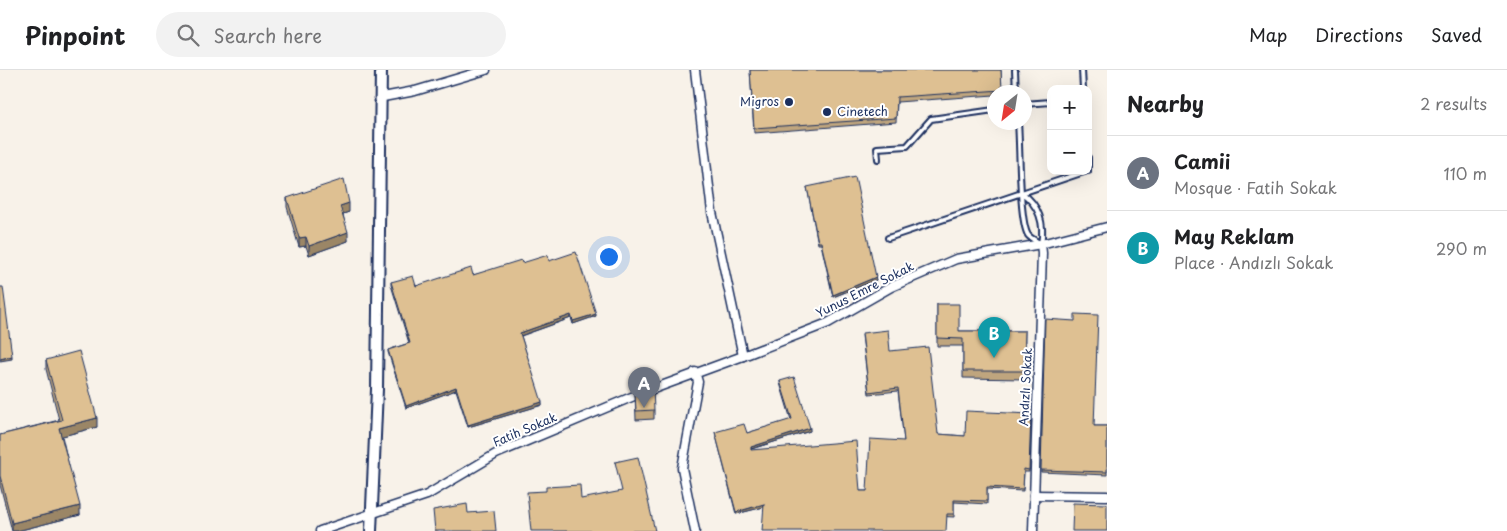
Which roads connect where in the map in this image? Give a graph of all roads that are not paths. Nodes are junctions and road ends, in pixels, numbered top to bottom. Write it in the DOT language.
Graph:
graph roads {
  1 [pos="381,70"];
  2 [pos="486,70"];
  3 [pos="695,70"];
  4 [pos="1015,70"];
  5 [pos="1082,70"];
  6 [pos="1016,85"];
  7 [pos="1083,85"];
  8 [pos="383,97"];
  9 [pos="1047,102"];
  10 [pos="1032,103"];
  11 [pos="987,111"];
  12 [pos="1018,130"];
  13 [pos="878,159"];
  14 [pos="1075,175"];
  15 [pos="1022,193"];
  16 [pos="1107,227"];
  17 [pos="888,238"];
  18 [pos="1041,244"];
  19 [pos="742,356"];
  20 [pos="696,372"];
  21 [pos="1034,495"];
  22 [pos="1107,496"];
  23 [pos="370,514"];
  24 [pos="320,531"];
  25 [pos="371,531"];
  26 [pos="695,531"];
  27 [pos="1032,531"];
  1 -- 8 [label="street"];
  2 -- 8 [label="street"];
  3 -- 19 [label="street"];
  4 -- 6 [label="lane"];
  5 -- 7 [label="lane"];
  8 -- 23 [label="street"];
  9 -- 10 [label="lane"];
  11 -- 13 [label="lane"];
  12 -- 15 [label="lane"];
  14 -- 15 [label="lane"];
  15 -- 17 [label="lane"];
  15 -- 18 [label="lane"];
  15 -- 18 [label="lane"];
  16 -- 18 [label="street, Yunus Emre Sokak"];
  18 -- 19 [label="street, Yunus Emre Sokak"];
  18 -- 21 [label="street, Andızlı Sokak"];
  19 -- 20 [label="street, Fatih Sokak"];
  20 -- 23 [label="street, Fatih Sokak"];
  20 -- 26 [label="street"];
  21 -- 22 [label="street"];
  21 -- 27 [label="street, Andızlı Sokak"];
  23 -- 24 [label="street, Fatih Sokak"];
  23 -- 25 [label="street"];
}
